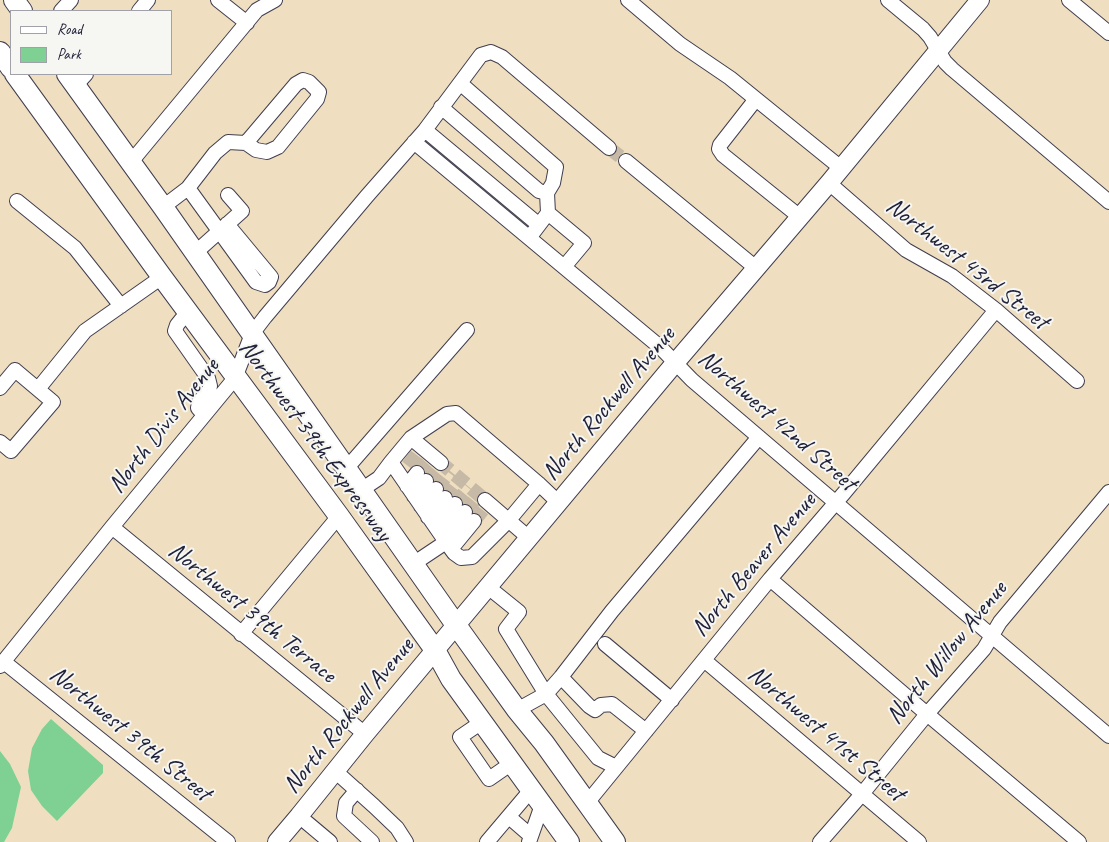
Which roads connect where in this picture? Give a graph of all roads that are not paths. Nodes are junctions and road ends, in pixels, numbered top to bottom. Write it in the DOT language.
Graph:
graph roads {
  1 [pos="71,0"];
  2 [pos="148,0"];
  3 [pos="218,0"];
  4 [pos="276,0"];
  5 [pos="628,0"];
  6 [pos="888,0"];
  7 [pos="980,0"];
  8 [pos="1070,0"];
  9 [pos="62,10"];
  10 [pos="139,10"];
  11 [pos="246,23"];
  12 [pos="1109,33"];
  13 [pos="938,51"];
  14 [pos="18,75"];
  15 [pos="76,78"];
  16 [pos="460,83"];
  17 [pos="756,100"];
  18 [pos="441,107"];
  19 [pos="425,130"];
  20 [pos="414,142"];
  21 [pos="246,143"];
  22 [pos="609,148"];
  23 [pos="131,162"];
  24 [pos="626,162"];
  25 [pos="841,168"];
  26 [pos="487,182"];
  27 [pos="829,183"];
  28 [pos="188,188"];
  29 [pos="477,194"];
  30 [pos="228,195"];
  31 [pos="17,201"];
  32 [pos="1109,202"];
  33 [pos="547,203"];
  34 [pos="163,207"];
  35 [pos="800,217"];
  36 [pos="539,225"];
  37 [pos="223,227"];
  38 [pos="529,238"];
  39 [pos="195,253"];
  40 [pos="564,267"];
  41 [pos="756,268"];
  42 [pos="162,277"];
  43 [pos="121,306"];
  44 [pos="996,310"];
  45 [pos="189,315"];
  46 [pos="467,330"];
  47 [pos="252,334"];
  48 [pos="675,363"];
  49 [pos="235,378"];
  50 [pos="1077,382"];
  51 [pos="0,388"];
  52 [pos="38,389"];
  53 [pos="204,415"];
  54 [pos="759,437"];
  55 [pos="411,438"];
  56 [pos="0,442"];
  57 [pos="428,457"];
  58 [pos="391,462"];
  59 [pos="346,469"];
  60 [pos="539,484"];
  61 [pos="361,490"];
  62 [pos="1109,492"];
  63 [pos="836,502"];
  64 [pos="486,503"];
  65 [pos="559,503"];
  66 [pos="433,505"];
  67 [pos="1104,509"];
  68 [pos="339,516"];
  69 [pos="509,520"];
  70 [pos="112,527"];
  71 [pos="529,538"];
  72 [pos="413,564"];
  73 [pos="770,579"];
  74 [pos="488,586"];
  75 [pos="456,625"];
  76 [pos="241,634"];
  77 [pos="992,636"];
  78 [pos="606,644"];
  79 [pos="435,650"];
  80 [pos="704,660"];
  81 [pos="2,664"];
  82 [pos="561,677"];
  83 [pos="546,694"];
  84 [pos="672,700"];
  85 [pos="517,710"];
  86 [pos="927,714"];
  87 [pos="482,722"];
  88 [pos="646,731"];
  89 [pos="365,734"];
  90 [pos="1109,736"];
  91 [pos="512,763"];
  92 [pos="616,767"];
  93 [pos="335,771"];
  94 [pos="357,790"];
  95 [pos="862,794"];
  96 [pos="537,797"];
  97 [pos="587,803"];
  98 [pos="299,816"];
  99 [pos="509,817"];
  100 [pos="530,839"];
  101 [pos="562,839"];
  102 [pos="228,842"];
  103 [pos="277,842"];
  104 [pos="330,842"];
  105 [pos="372,842"];
  106 [pos="406,842"];
  107 [pos="487,842"];
  108 [pos="615,842"];
  109 [pos="820,842"];
  110 [pos="919,842"];
  111 [pos="1079,842"];
  1 -- 9 [label="street"];
  2 -- 10 [label="street"];
  3 -- 11 [label="street"];
  4 -- 11 [label="street"];
  5 -- 17 [label="street"];
  6 -- 13 [label="street"];
  7 -- 13 [label="main road, North Rockwell Avenue"];
  8 -- 12 [label="street"];
  11 -- 23 [label="street"];
  13 -- 25 [label="main road, North Rockwell Avenue"];
  13 -- 32 [label="street"];
  14 -- 42 [label="highway, Northwest 39th Expressway"];
  15 -- 23 [label="highway, Northwest 39th Expressway"];
  16 -- 18 [label="street, North Divis Avenue"];
  16 -- 22 [label="street, North Divis Avenue"];
  16 -- 33 [label="street"];
  17 -- 25 [label="street"];
  17 -- 35 [label="street"];
  18 -- 19 [label="street, North Divis Avenue"];
  18 -- 33 [label="street"];
  19 -- 20 [label="street, North Divis Avenue"];
  19 -- 26 [label="street"];
  20 -- 29 [label="street, Northwest 42nd Street"];
  20 -- 47 [label="street, North Divis Avenue"];
  21 -- 21 [label="street"];
  21 -- 28 [label="street"];
  23 -- 34 [label="highway, Northwest 39th Expressway"];
  24 -- 41 [label="street"];
  25 -- 27 [label="main road, North Rockwell Avenue"];
  26 -- 29 [label="street"];
  26 -- 36 [label="street"];
  27 -- 35 [label="main road, North Rockwell Avenue"];
  27 -- 44 [label="street, Northwest 43rd Street"];
  28 -- 34 [label="street"];
  28 -- 37 [label="street"];
  29 -- 38 [label="street, Northwest 42nd Street"];
  30 -- 37 [label="street"];
  31 -- 43 [label="street"];
  33 -- 36 [label="street"];
  33 -- 40 [label="street"];
  34 -- 39 [label="highway, Northwest 39th Expressway"];
  35 -- 41 [label="main road, North Rockwell Avenue"];
  36 -- 38 [label="street"];
  37 -- 39 [label="street"];
  38 -- 40 [label="street, Northwest 42nd Street"];
  39 -- 47 [label="highway, Northwest 39th Expressway"];
  40 -- 48 [label="street, Northwest 42nd Street"];
  41 -- 48 [label="main road, North Rockwell Avenue"];
  42 -- 43 [label="street"];
  42 -- 45 [label="highway, Northwest 39th Expressway"];
  43 -- 52 [label="street"];
  44 -- 50 [label="street, Northwest 43rd Street"];
  44 -- 63 [label="street, North Beaver Avenue"];
  45 -- 49 [label="highway, Northwest 39th Expressway"];
  45 -- 53 [label="street"];
  46 -- 59 [label="street"];
  47 -- 49 [label="street, North Divis Avenue"];
  47 -- 59 [label="highway, Northwest 39th Expressway"];
  48 -- 54 [label="street, Northwest 42nd Street"];
  48 -- 65 [label="main road, North Rockwell Avenue"];
  49 -- 53 [label="street, North Divis Avenue"];
  49 -- 68 [label="highway, Northwest 39th Expressway"];
  51 -- 52 [label="street"];
  52 -- 56 [label="street"];
  53 -- 70 [label="street, North Divis Avenue"];
  54 -- 63 [label="street, Northwest 42nd Street"];
  54 -- 82 [label="street"];
  55 -- 57 [label="street"];
  55 -- 58 [label="street"];
  55 -- 60 [label="street"];
  58 -- 61 [label="street"];
  58 -- 66 [label="street"];
  59 -- 61 [label="highway, Northwest 39th Expressway"];
  60 -- 65 [label="street"];
  60 -- 69 [label="street"];
  61 -- 72 [label="highway, Northwest 39th Expressway"];
  62 -- 67 [label="street, North Willow Avenue"];
  63 -- 73 [label="street, North Beaver Avenue"];
  63 -- 77 [label="street, Northwest 42nd Street"];
  64 -- 69 [label="street"];
  65 -- 71 [label="main road, North Rockwell Avenue"];
  66 -- 69 [label="street"];
  66 -- 72 [label="street"];
  67 -- 77 [label="street, North Willow Avenue"];
  68 -- 76 [label="street"];
  68 -- 79 [label="highway, Northwest 39th Expressway"];
  69 -- 71 [label="street"];
  70 -- 76 [label="street, Northwest 39th Terrace"];
  70 -- 81 [label="street, North Divis Avenue"];
  71 -- 74 [label="main road, North Rockwell Avenue"];
  72 -- 75 [label="highway, Northwest 39th Expressway"];
  73 -- 80 [label="street, North Beaver Avenue"];
  73 -- 86 [label="street"];
  74 -- 75 [label="main road, North Rockwell Avenue"];
  74 -- 83 [label="street"];
  75 -- 79 [label="main road, North Rockwell Avenue"];
  75 -- 85 [label="highway, Northwest 39th Expressway"];
  76 -- 89 [label="street, Northwest 39th Terrace"];
  77 -- 86 [label="street, North Willow Avenue"];
  77 -- 90 [label="street, Northwest 42nd Street"];
  78 -- 84 [label="street"];
  79 -- 87 [label="highway, Northwest 39th Expressway"];
  79 -- 89 [label="main road, North Rockwell Avenue"];
  80 -- 84 [label="street, North Beaver Avenue"];
  80 -- 95 [label="street, Northwest 41st Street"];
  81 -- 102 [label="street, Northwest 39th Street"];
  82 -- 83 [label="street"];
  82 -- 88 [label="street"];
  83 -- 85 [label="street"];
  83 -- 92 [label="street"];
  84 -- 88 [label="street, North Beaver Avenue"];
  85 -- 97 [label="highway, Northwest 39th Expressway"];
  86 -- 95 [label="street, North Willow Avenue"];
  86 -- 111 [label="street"];
  87 -- 91 [label="highway, Northwest 39th Expressway"];
  87 -- 91 [label="street"];
  88 -- 92 [label="street, North Beaver Avenue"];
  89 -- 93 [label="main road, North Rockwell Avenue"];
  91 -- 96 [label="highway, Northwest 39th Expressway"];
  92 -- 97 [label="street, North Beaver Avenue"];
  93 -- 94 [label="street"];
  93 -- 98 [label="main road, North Rockwell Avenue"];
  94 -- 105 [label="street"];
  94 -- 106 [label="street"];
  95 -- 109 [label="street, North Willow Avenue"];
  95 -- 110 [label="street, Northwest 41st Street"];
  96 -- 99 [label="street"];
  96 -- 100 [label="street"];
  96 -- 101 [label="highway, Northwest 39th Expressway"];
  97 -- 108 [label="highway, Northwest 39th Expressway"];
  98 -- 103 [label="main road, North Rockwell Avenue"];
  98 -- 104 [label="street"];
  99 -- 100 [label="street"];
  99 -- 107 [label="street"];
}
